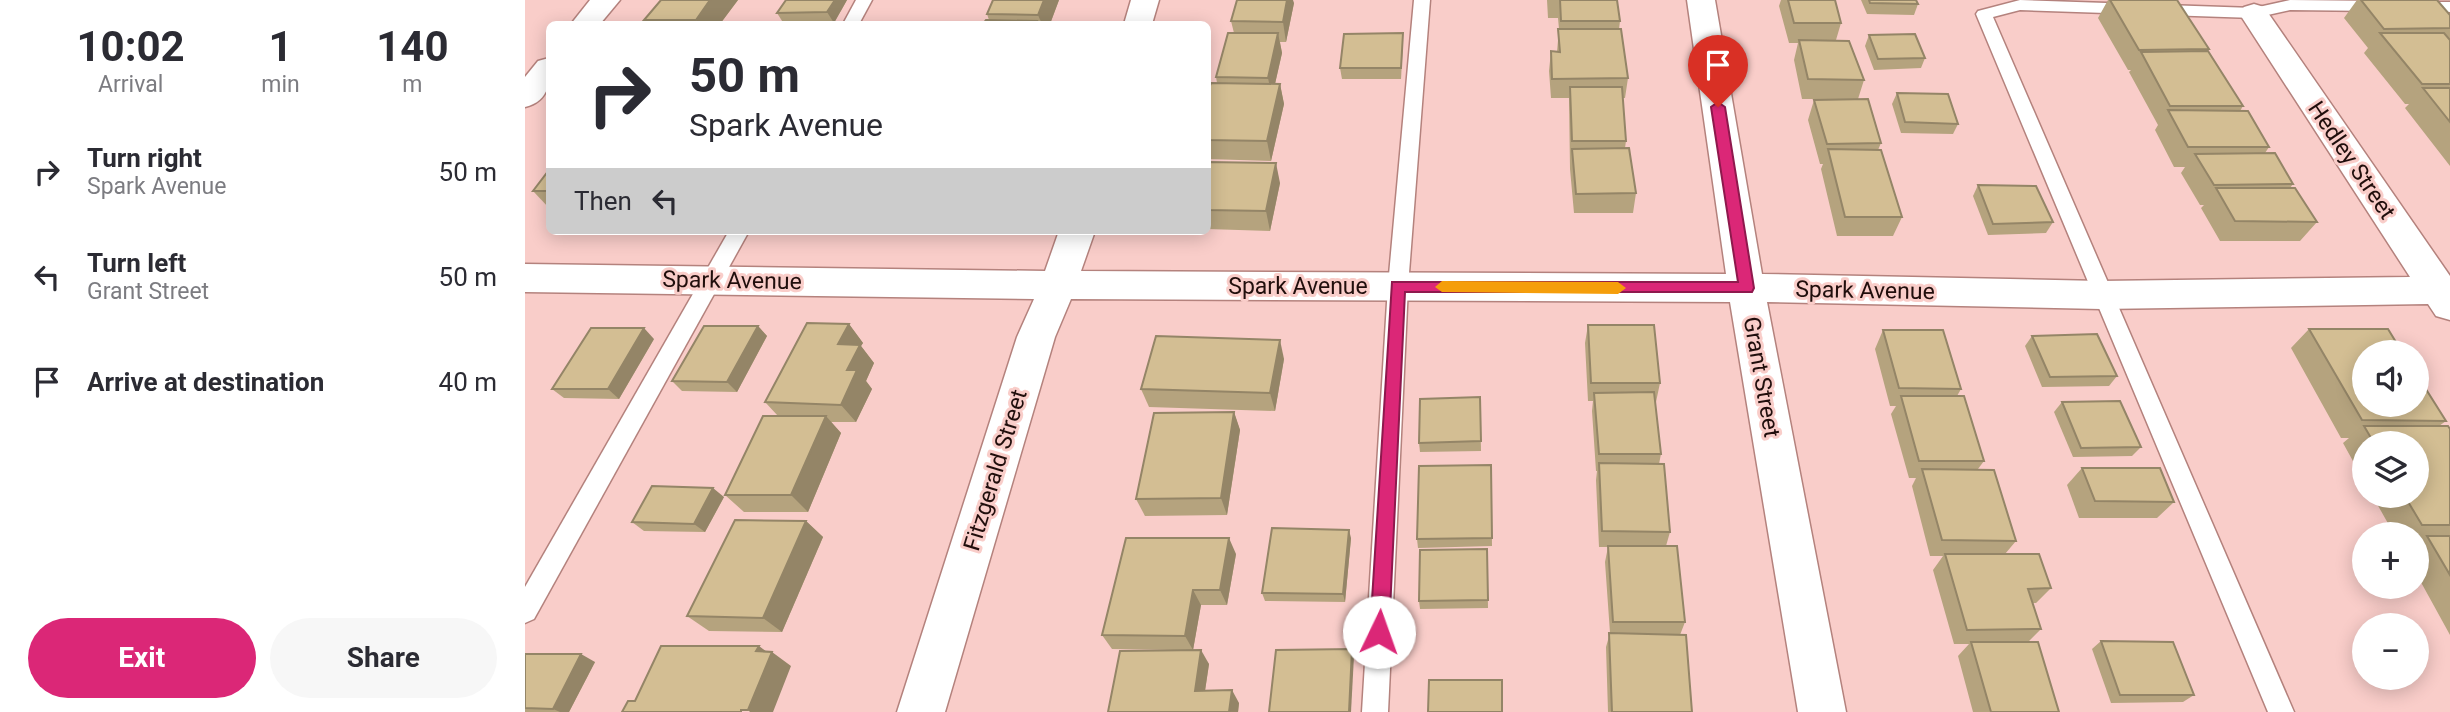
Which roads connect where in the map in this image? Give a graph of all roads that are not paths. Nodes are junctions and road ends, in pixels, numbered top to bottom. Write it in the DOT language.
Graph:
graph roads {
  1 [pos="606,0"];
  2 [pos="864,0"];
  3 [pos="1145,0"];
  4 [pos="1422,0"];
  5 [pos="1701,0"];
  6 [pos="2450,7"];
  7 [pos="2254,13"];
  8 [pos="588,21"];
  9 [pos="853,21"];
  10 [pos="1139,21"];
  11 [pos="546,72"];
  12 [pos="525,97"];
  13 [pos="737,235"];
  14 [pos="1076,235"];
  15 [pos="525,278"];
  16 [pos="713,279"];
  17 [pos="1059,284"];
  18 [pos="1398,286"];
  19 [pos="1746,288"];
  20 [pos="2101,295"];
  21 [pos="2446,296"];
  22 [pos="525,611"];
  23 [pos="921,712"];
  24 [pos="1375,712"];
  25 [pos="1822,712"];
  26 [pos="2281,712"];
  1 -- 8 [label="street"];
  2 -- 9 [label="lane"];
  3 -- 10 [label="street"];
  4 -- 18 [label="lane"];
  5 -- 19 [label="street, Grant Street"];
  6 -- 7 [label="lane"];
  7 -- 20 [label="lane"];
  7 -- 21 [label="street, Hedley Street"];
  11 -- 12 [label="street"];
  13 -- 16 [label="lane"];
  14 -- 17 [label="street, Fitzgerald Street"];
  15 -- 16 [label="street, Spark Avenue"];
  16 -- 17 [label="street, Spark Avenue"];
  16 -- 22 [label="lane"];
  17 -- 18 [label="street, Spark Avenue"];
  17 -- 23 [label="street, Fitzgerald Street"];
  18 -- 19 [label="street, Spark Avenue"];
  18 -- 24 [label="lane"];
  19 -- 20 [label="street, Spark Avenue"];
  19 -- 25 [label="street, Grant Street"];
  20 -- 21 [label="street, Spark Avenue"];
  20 -- 26 [label="lane"];
}
